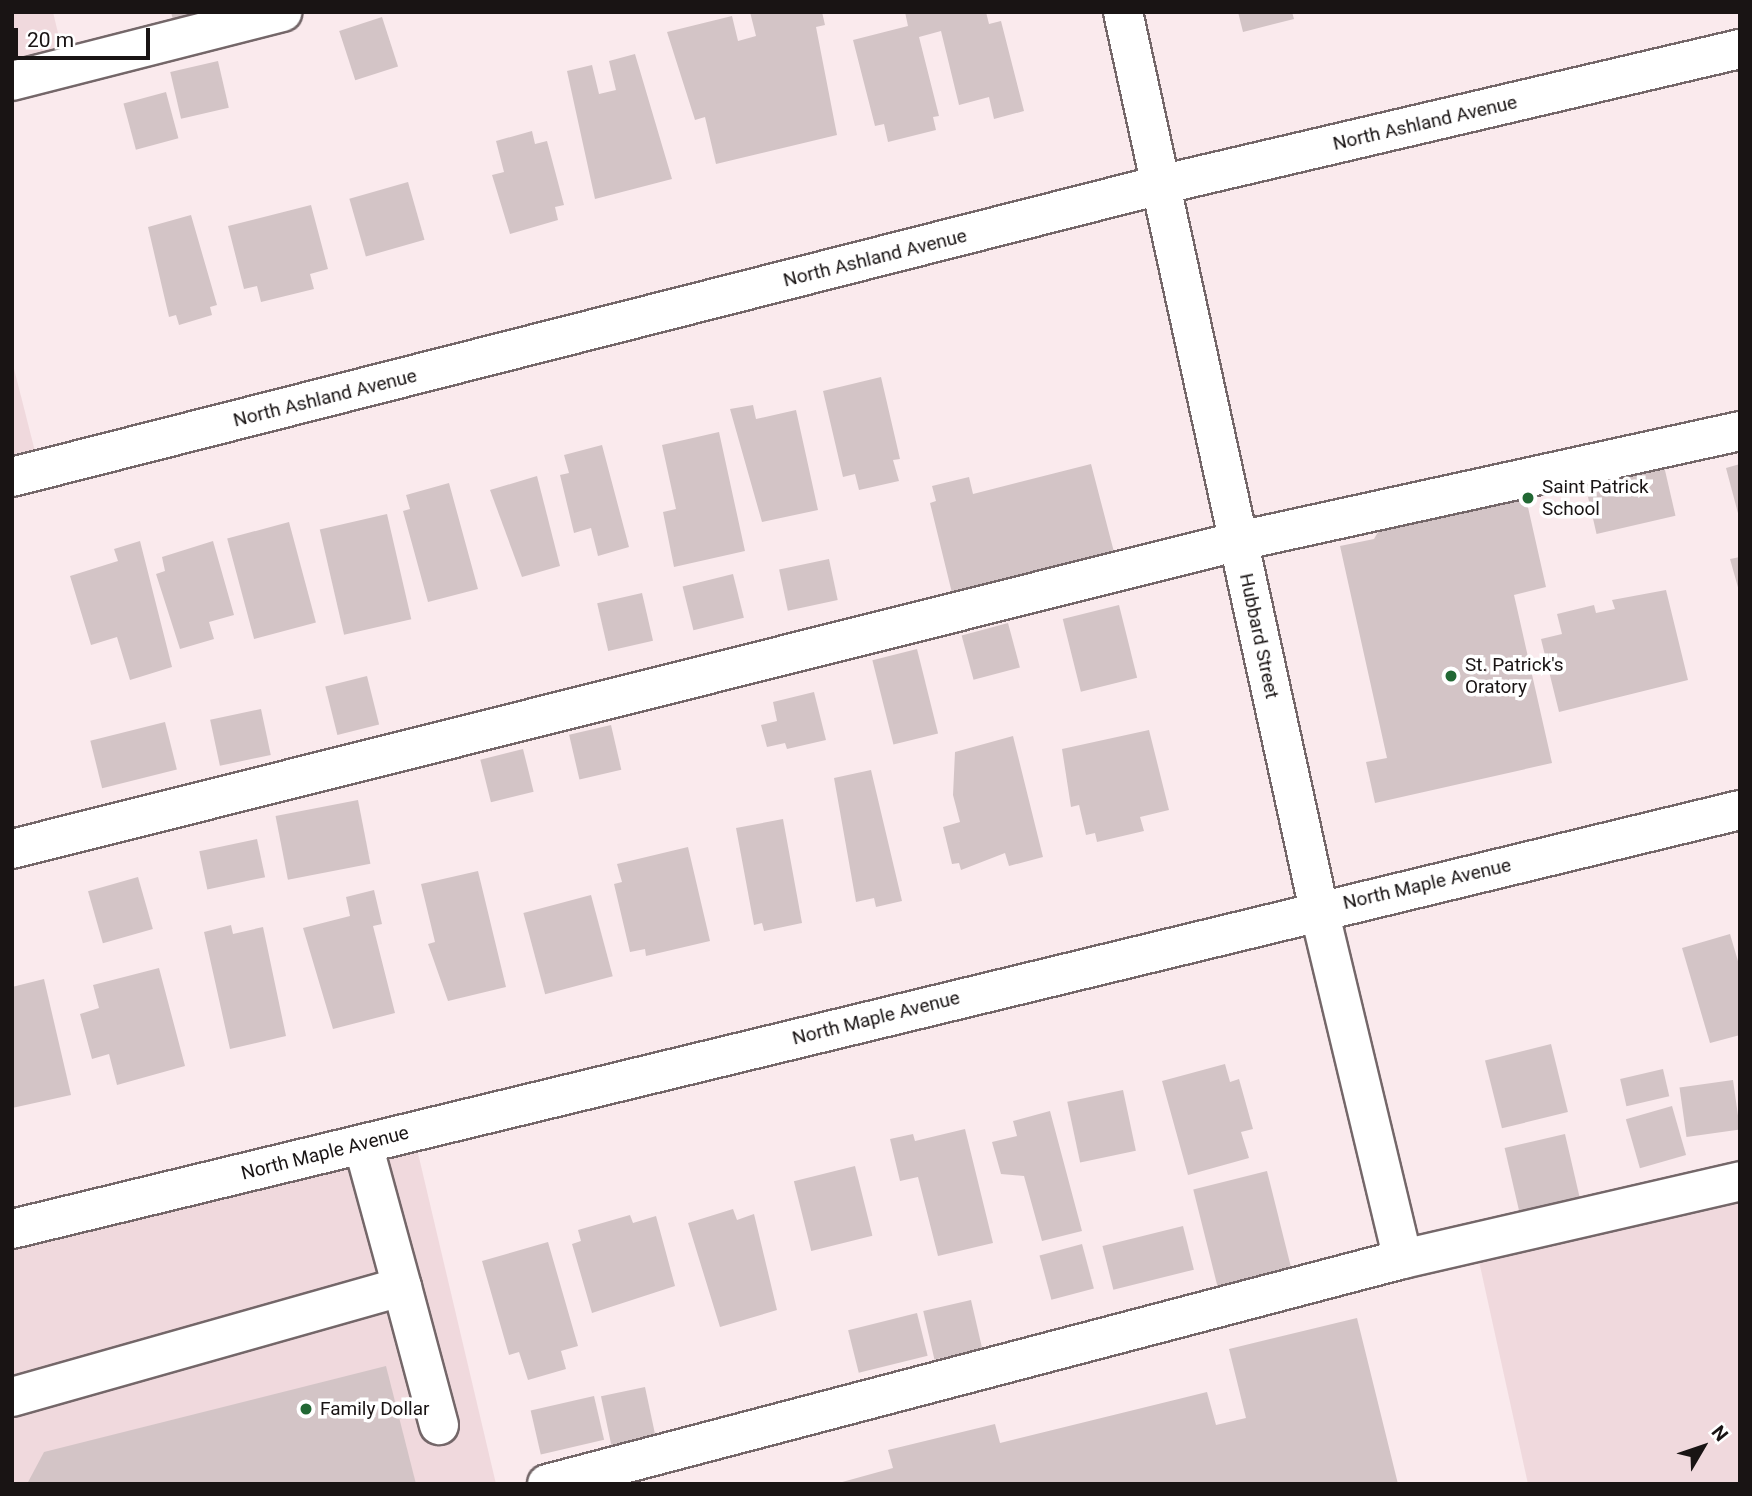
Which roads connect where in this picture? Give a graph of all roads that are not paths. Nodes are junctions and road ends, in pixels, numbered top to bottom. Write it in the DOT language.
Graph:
graph roads {
  1 [pos="282,12"];
  2 [pos="1123,12"];
  3 [pos="1740,49"];
  4 [pos="12,81"];
  5 [pos="1160,185"];
  6 [pos="1740,431"];
  7 [pos="12,477"];
  8 [pos="1239,541"];
  9 [pos="1740,810"];
  10 [pos="12,849"];
  11 [pos="1320,910"];
  12 [pos="363,1144"];
  13 [pos="1740,1181"];
  14 [pos="12,1229"];
  15 [pos="1403,1259"];
  16 [pos="402,1287"];
  17 [pos="12,1397"];
  18 [pos="439,1425"];
  19 [pos="547,1484"];
  1 -- 4 [label="street"];
  2 -- 5 [label="street, Hubbard Street"];
  3 -- 5 [label="street, North Ashland Avenue"];
  5 -- 7 [label="street, North Ashland Avenue"];
  5 -- 8 [label="street, Hubbard Street"];
  6 -- 8 [label="street"];
  8 -- 10 [label="street"];
  8 -- 11 [label="street, Hubbard Street"];
  9 -- 11 [label="street, North Maple Avenue"];
  11 -- 12 [label="street, North Maple Avenue"];
  11 -- 15 [label="street, Hubbard Street"];
  12 -- 14 [label="street, North Maple Avenue"];
  12 -- 16 [label="street"];
  13 -- 15 [label="street"];
  15 -- 19 [label="street"];
  16 -- 17 [label="street"];
  16 -- 18 [label="street"];
}
